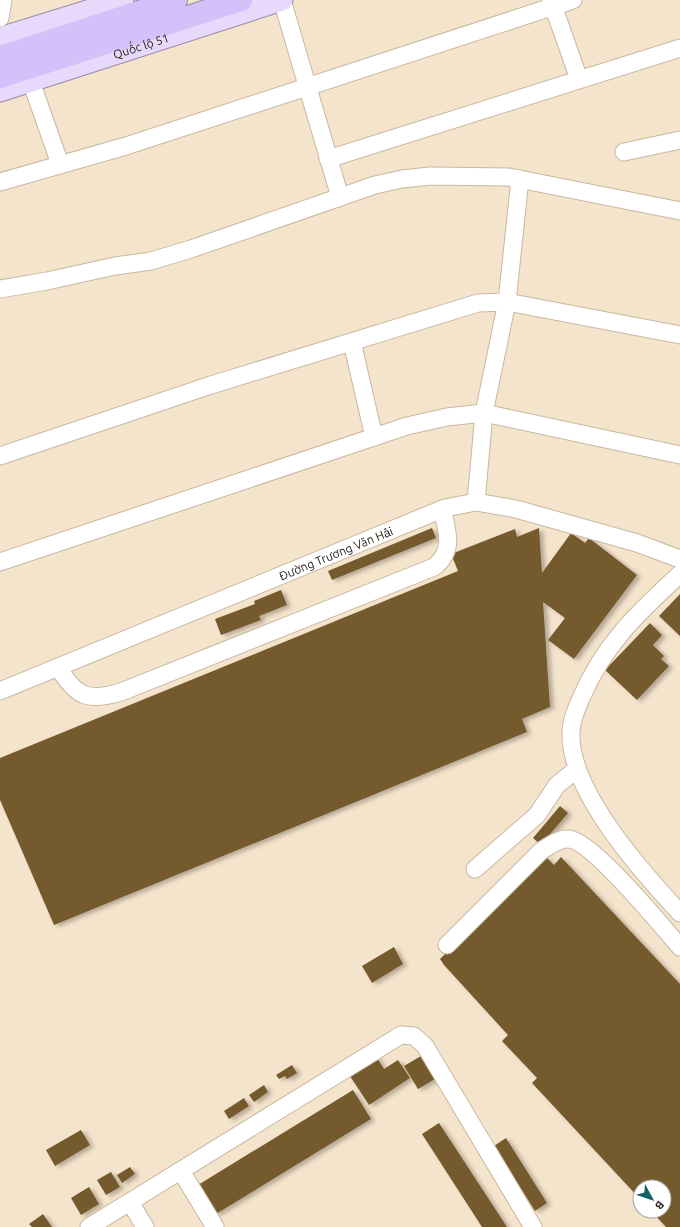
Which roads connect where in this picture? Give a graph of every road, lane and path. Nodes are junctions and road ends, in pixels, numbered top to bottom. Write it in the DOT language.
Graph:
graph roads {
  1 [pos="3,0"];
  2 [pos="123,0"];
  3 [pos="176,0"];
  4 [pos="241,0"];
  5 [pos="282,0"];
  6 [pos="574,0"];
  7 [pos="552,3"];
  8 [pos="0,18"];
  9 [pos="0,38"];
  10 [pos="680,48"];
  11 [pos="0,57"];
  12 [pos="29,74"];
  13 [pos="0,77"];
  14 [pos="579,79"];
  15 [pos="307,86"];
  16 [pos="0,91"];
  17 [pos="680,140"];
  18 [pos="624,152"];
  19 [pos="328,159"];
  20 [pos="60,164"];
  21 [pos="520,179"];
  22 [pos="0,182"];
  23 [pos="340,197"];
  24 [pos="680,212"];
  25 [pos="0,289"];
  26 [pos="507,302"];
  27 [pos="680,335"];
  28 [pos="352,342"];
  29 [pos="484,413"];
  30 [pos="374,437"];
  31 [pos="680,455"];
  32 [pos="0,456"];
  33 [pos="476,502"];
  34 [pos="442,509"];
  35 [pos="680,559"];
  36 [pos="0,562"];
  37 [pos="680,574"];
  38 [pos="58,667"];
  39 [pos="0,691"];
  40 [pos="577,769"];
  41 [pos="475,869"];
  42 [pos="680,913"];
  43 [pos="447,944"];
  44 [pos="680,947"];
  45 [pos="181,1170"];
  46 [pos="130,1202"];
  47 [pos="89,1227"];
  48 [pos="145,1227"];
  49 [pos="215,1227"];
  50 [pos="533,1227"];
  1 -- 8 [label="street"];
  2 -- 9 [label="main road"];
  3 -- 11 [label="highway"];
  4 -- 12 [label="highway, Quốc lộ 51"];
  5 -- 12 [label="main road, Quốc lộ 51"];
  5 -- 15 [label="street"];
  6 -- 7 [label="street"];
  7 -- 14 [label="street"];
  7 -- 15 [label="street"];
  10 -- 14 [label="street"];
  12 -- 13 [label="highway, Quốc lộ 51"];
  12 -- 16 [label="main road, Quốc lộ 51"];
  12 -- 20 [label="street"];
  14 -- 19 [label="street"];
  15 -- 19 [label="street"];
  15 -- 20 [label="street"];
  17 -- 18 [label="street"];
  19 -- 23 [label="street"];
  20 -- 22 [label="street"];
  21 -- 23 [label="street"];
  21 -- 24 [label="street"];
  21 -- 26 [label="street"];
  23 -- 25 [label="street"];
  26 -- 27 [label="street"];
  26 -- 28 [label="street"];
  26 -- 29 [label="street"];
  28 -- 30 [label="street"];
  28 -- 32 [label="street"];
  29 -- 30 [label="street"];
  29 -- 31 [label="street"];
  29 -- 33 [label="street"];
  30 -- 36 [label="street"];
  33 -- 34 [label="street, Đường Trương Văn Hải"];
  33 -- 35 [label="street, Đường Trương Văn Hải"];
  34 -- 38 [label="street, Đường Trương Văn Hải"];
  34 -- 38 [label="street"];
  37 -- 40 [label="street"];
  38 -- 39 [label="street, Đường Trương Văn Hải"];
  40 -- 41 [label="street"];
  40 -- 42 [label="street"];
  43 -- 44 [label="street"];
  45 -- 46 [label="street"];
  45 -- 49 [label="street"];
  45 -- 50 [label="street"];
  46 -- 47 [label="street"];
  46 -- 48 [label="street"];
}
